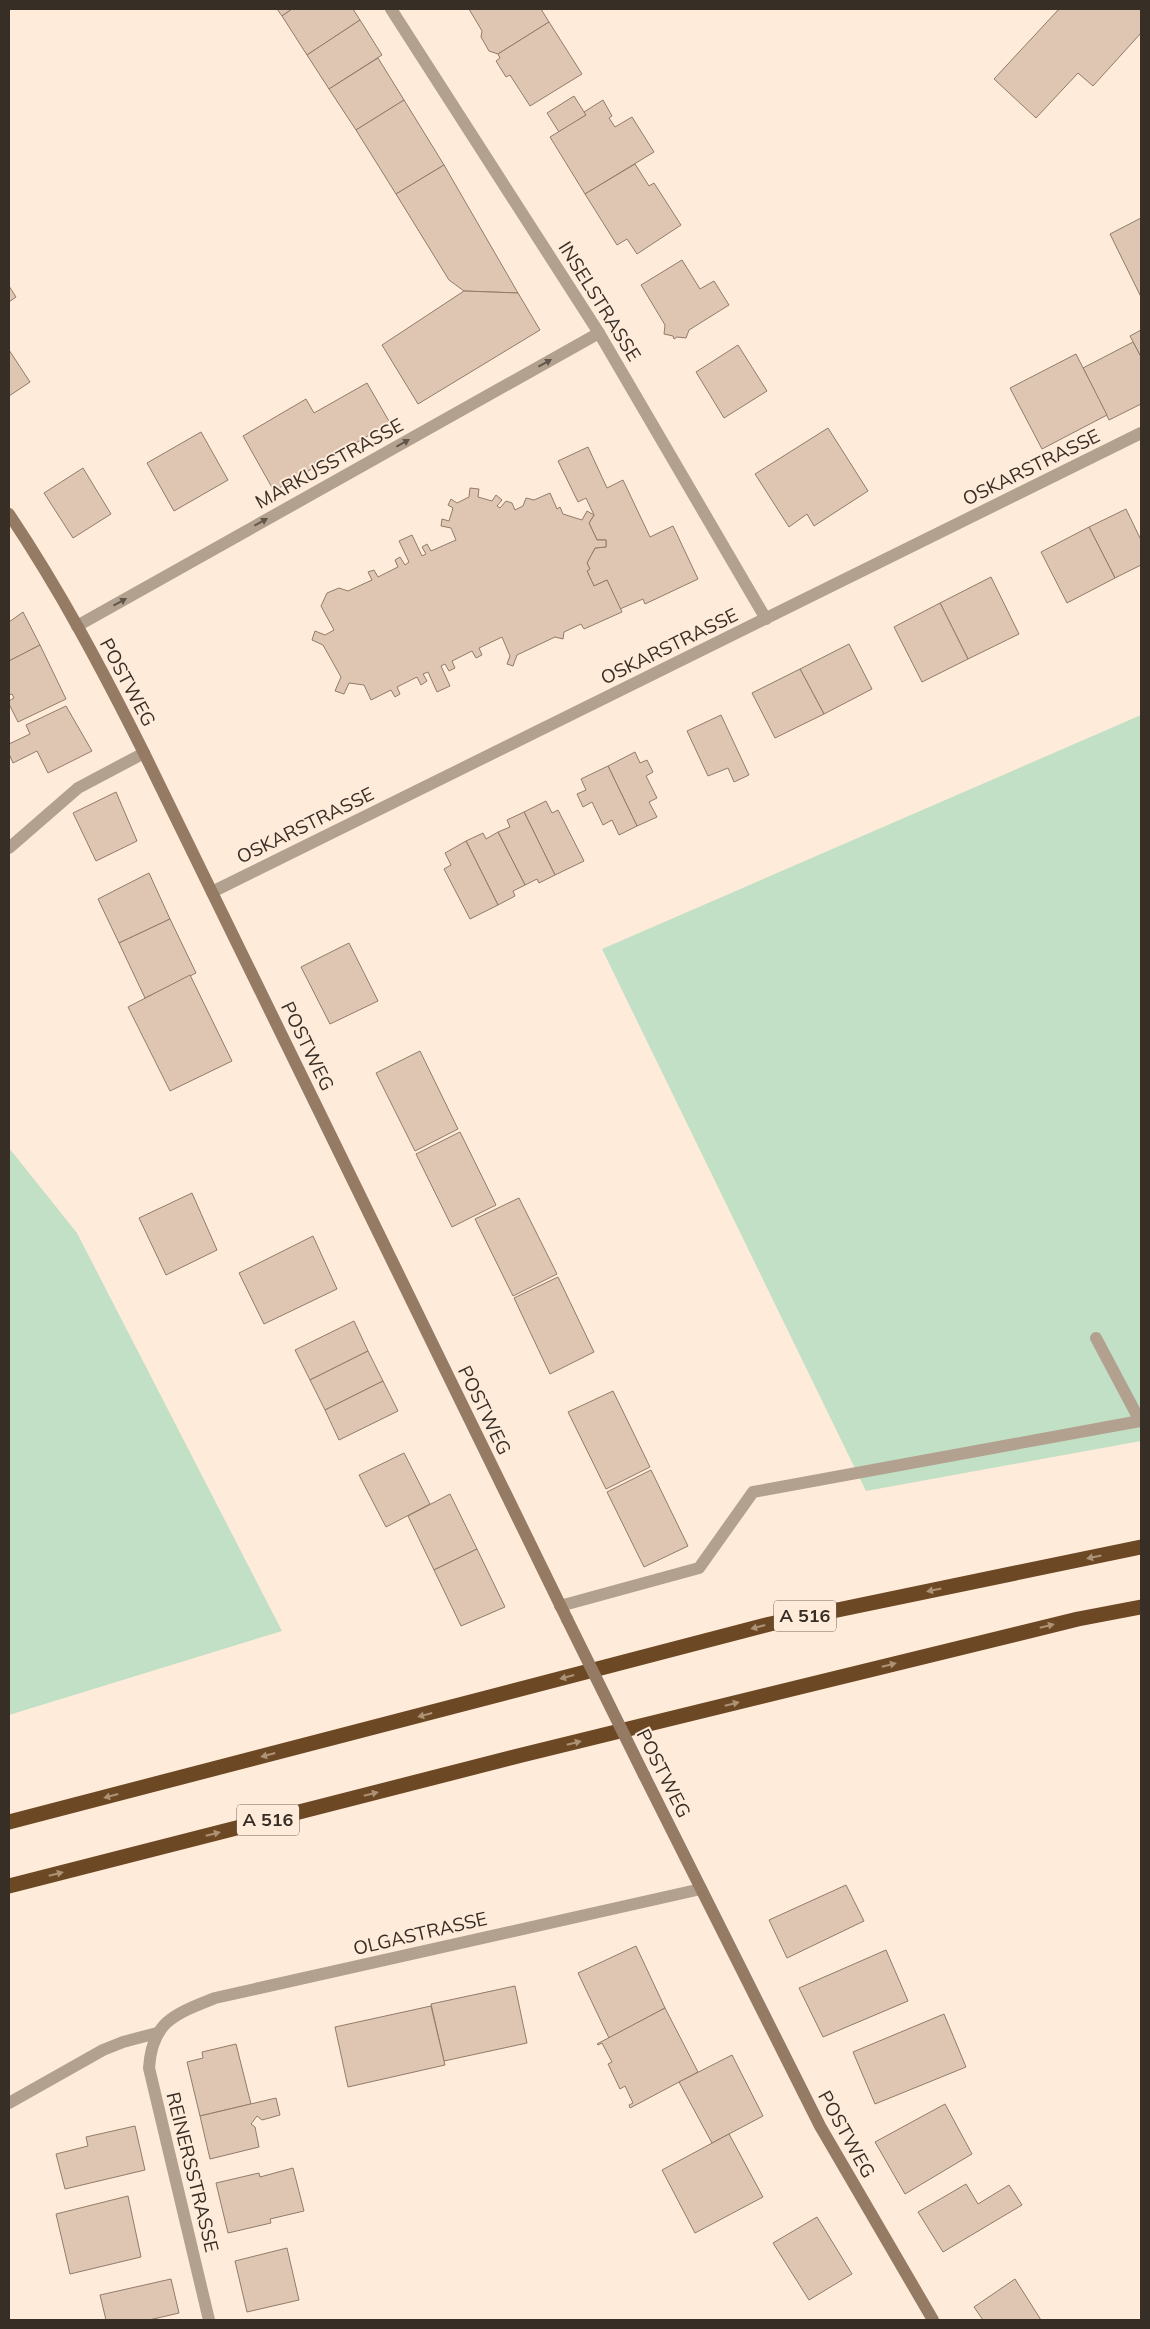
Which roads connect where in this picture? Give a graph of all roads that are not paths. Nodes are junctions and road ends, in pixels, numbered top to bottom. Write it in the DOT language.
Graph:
graph roads {
  1 [pos="391,9"];
  2 [pos="599,333"];
  3 [pos="1141,433"];
  4 [pos="9,514"];
  5 [pos="766,619"];
  6 [pos="77,626"];
  7 [pos="144,753"];
  8 [pos="9,848"];
  9 [pos="212,892"];
  10 [pos="1096,1338"];
  11 [pos="1141,1547"];
  12 [pos="560,1606"];
  13 [pos="1141,1607"];
  14 [pos="9,1822"];
  15 [pos="9,1886"];
  16 [pos="701,1889"];
  17 [pos="157,2033"];
  18 [pos="9,2103"];
  19 [pos="210,2320"];
  20 [pos="933,2320"];
  1 -- 2 [label="street, INSELSTRASSE"];
  2 -- 5 [label="street, INSELSTRASSE"];
  6 -- 2 [label="street, MARKUSSTRASSE, one-way"];
  3 -- 5 [label="street, OSKARSTRASSE"];
  4 -- 6 [label="main road, POSTWEG"];
  5 -- 9 [label="street, OSKARSTRASSE"];
  6 -- 7 [label="main road, POSTWEG"];
  7 -- 8 [label="street"];
  7 -- 9 [label="main road, POSTWEG"];
  9 -- 12 [label="main road, POSTWEG"];
  10 -- 12 [label="street"];
  11 -- 14 [label="highway, A 516, one-way"];
  12 -- 16 [label="main road, POSTWEG, bridge"];
  15 -- 13 [label="highway, A 516, one-way"];
  16 -- 17 [label="street, OLGASTRASSE"];
  16 -- 20 [label="main road, POSTWEG"];
  17 -- 18 [label="street"];
  17 -- 19 [label="street, REINERSSTRASSE"];
}
